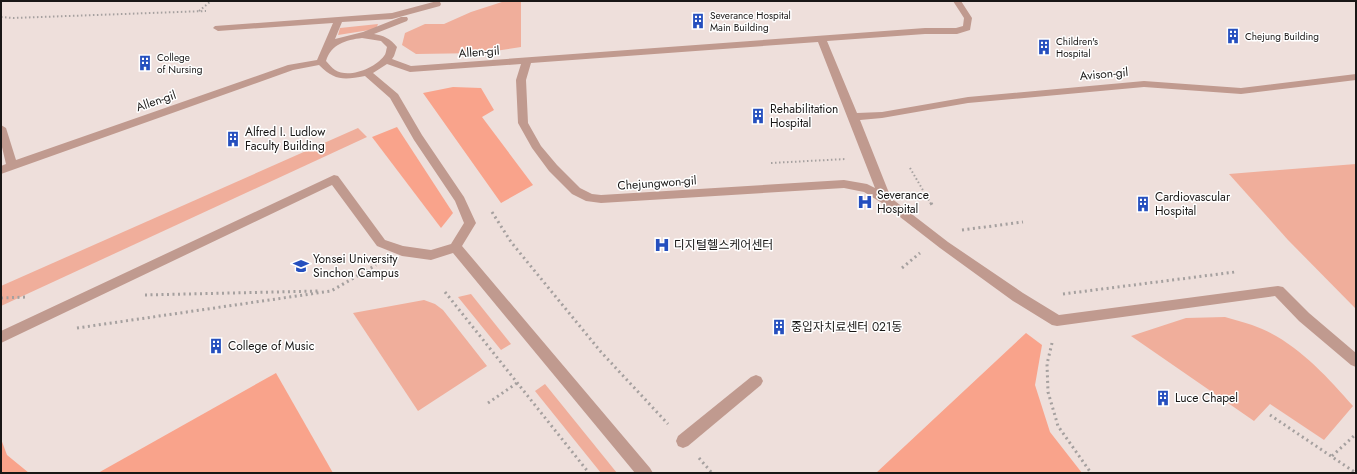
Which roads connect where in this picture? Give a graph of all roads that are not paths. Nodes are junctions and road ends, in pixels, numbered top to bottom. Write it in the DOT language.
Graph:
graph roads {
  1 [pos="957,1"];
  2 [pos="439,2"];
  3 [pos="339,19"];
  4 [pos="218,28"];
  5 [pos="362,35"];
  6 [pos="821,39"];
  7 [pos="326,49"];
  8 [pos="387,61"];
  9 [pos="321,62"];
  10 [pos="526,62"];
  11 [pos="366,73"];
  12 [pos="1356,77"];
  13 [pos="855,117"];
  14 [pos="1,128"];
  15 [pos="6,168"];
  16 [pos="886,200"];
  17 [pos="455,247"];
  18 [pos="1,337"];
  19 [pos="1356,361"];
  20 [pos="756,380"];
  21 [pos="683,441"];
  22 [pos="645,473"];
  1 -- 6 [label="street, Allen-gil"];
  2 -- 3 [label="street"];
  2 -- 5 [label="street"];
  3 -- 4 [label="street"];
  3 -- 7 [label="street"];
  5 -- 7 [label="street"];
  5 -- 8 [label="street"];
  6 -- 10 [label="street, Allen-gil"];
  6 -- 13 [label="street"];
  7 -- 9 [label="street"];
  8 -- 10 [label="street, Allen-gil"];
  8 -- 11 [label="street"];
  9 -- 11 [label="street"];
  9 -- 15 [label="street, Allen-gil"];
  10 -- 16 [label="street, Chejungwon-gil"];
  11 -- 17 [label="street"];
  12 -- 13 [label="street, Avison-gil"];
  13 -- 16 [label="street"];
  14 -- 15 [label="street"];
  16 -- 19 [label="street, Chejungwon-gil"];
  17 -- 18 [label="street"];
  17 -- 22 [label="street"];
  20 -- 21 [label="street"];
}
